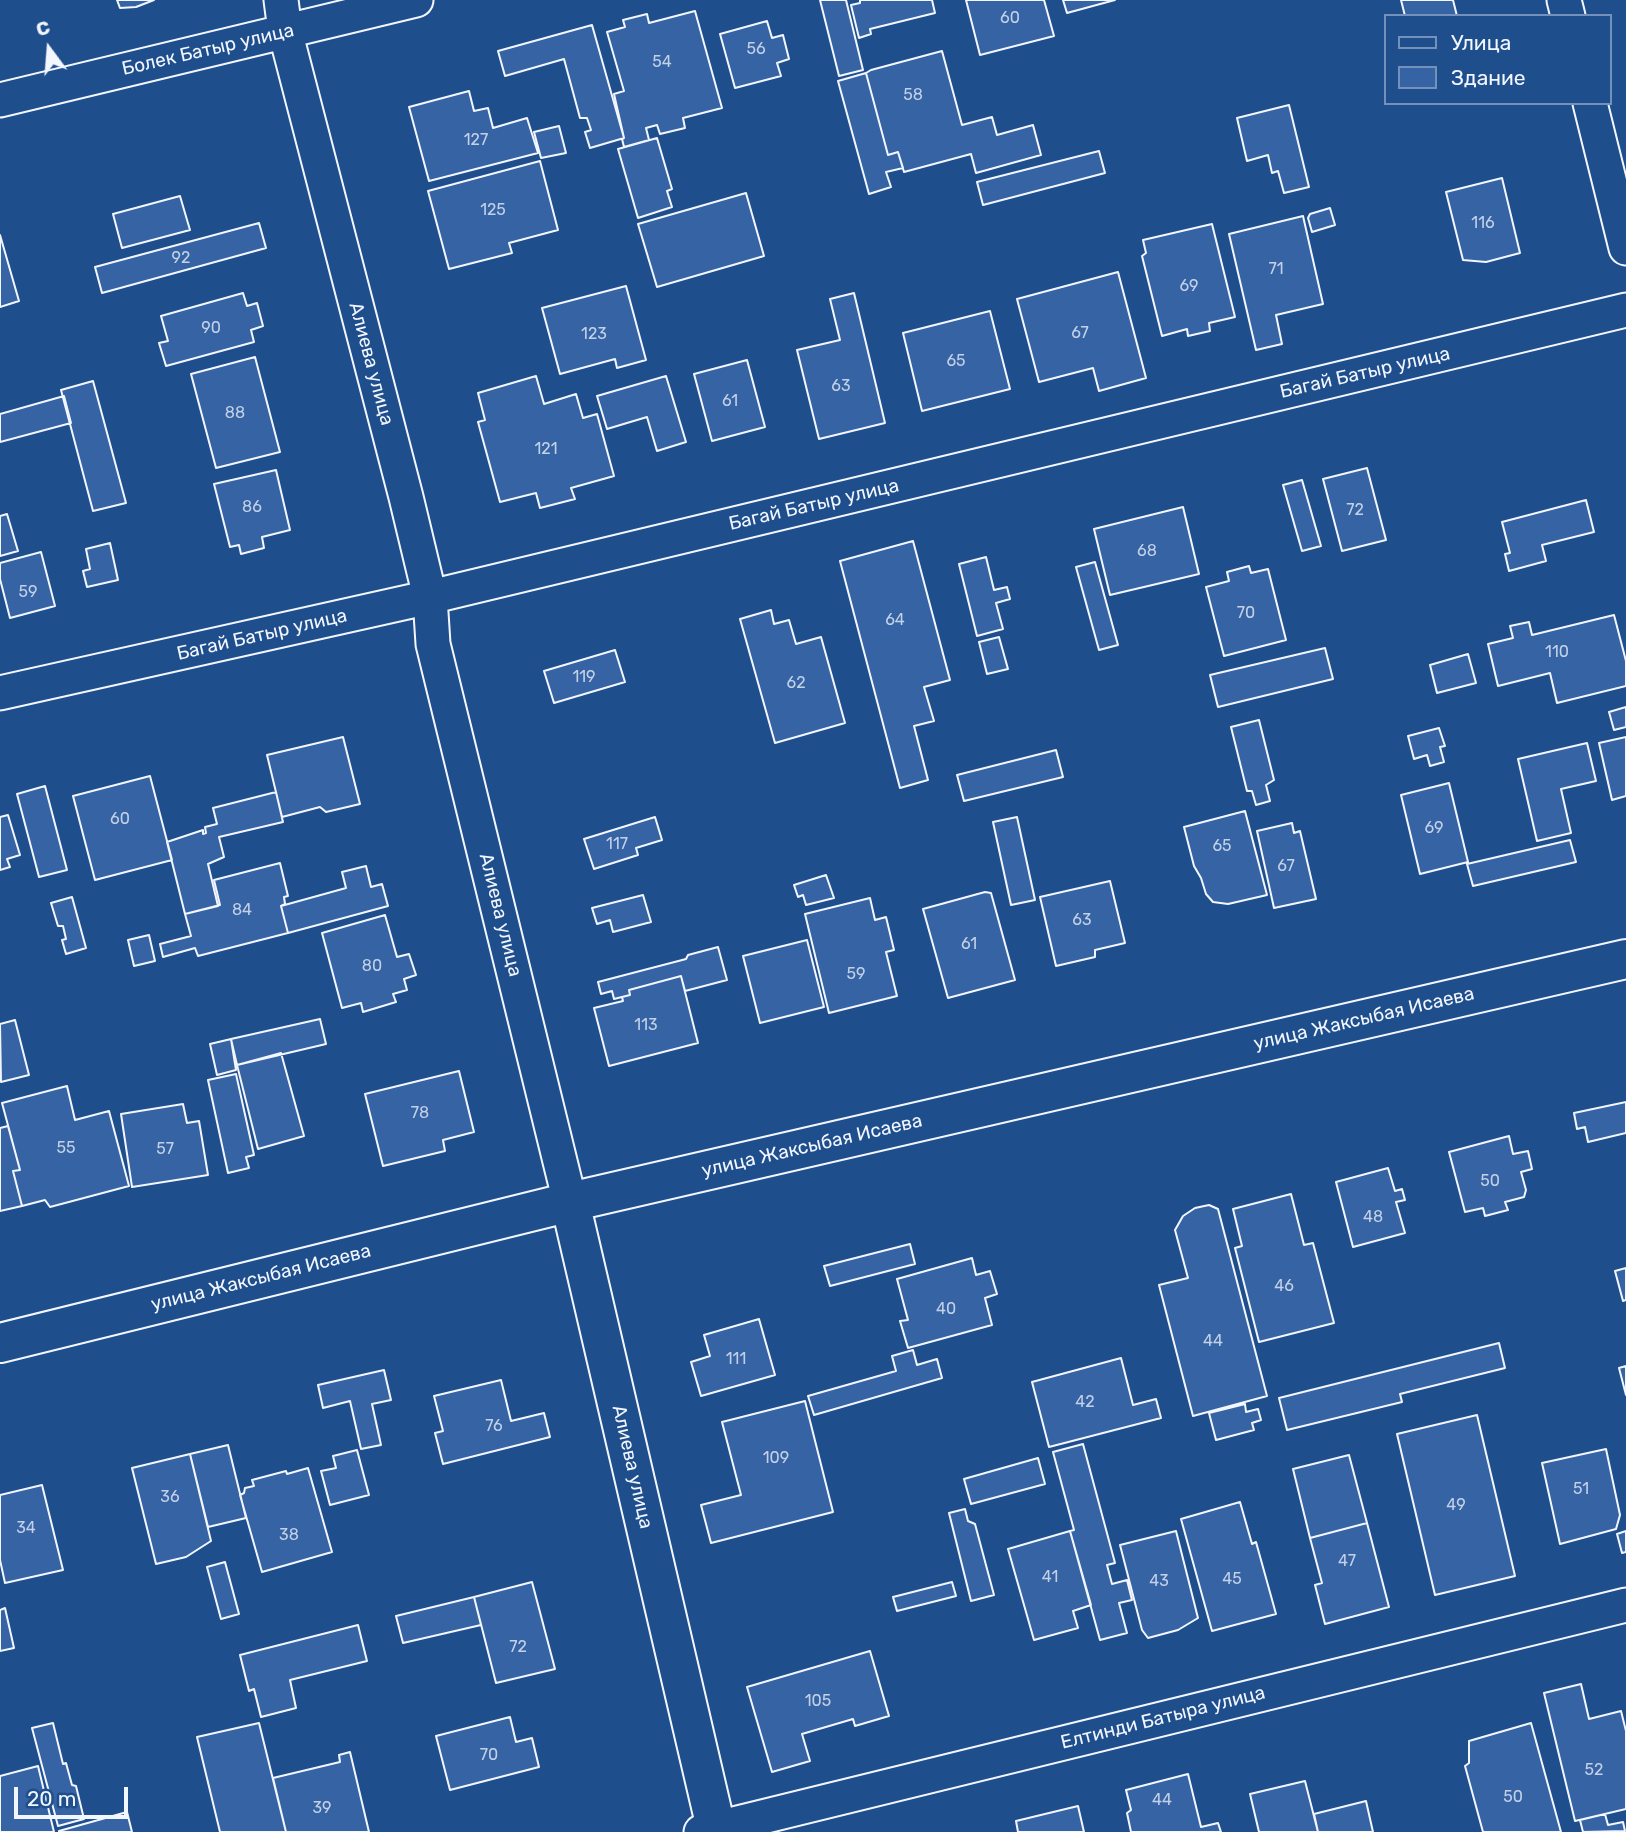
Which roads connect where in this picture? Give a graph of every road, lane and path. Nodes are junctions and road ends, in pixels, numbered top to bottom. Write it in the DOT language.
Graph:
graph roads {
  1 [pos="416,0"];
  2 [pos="283,16"];
  3 [pos="0,100"];
  4 [pos="1590,105"];
  5 [pos="1626,248"];
  6 [pos="1626,310"];
  7 [pos="430,597"];
  8 [pos="0,693"];
  9 [pos="1626,959"];
  10 [pos="570,1202"];
  11 [pos="0,1343"];
  12 [pos="1626,1605"];
  13 [pos="711,1831"];
  1 -- 2 [label="street, Болек Батыр улица"];
  2 -- 3 [label="street, Болек Батыр улица"];
  2 -- 7 [label="street, Алиева улица"];
  4 -- 5 [label="street"];
  6 -- 7 [label="street, Багай Батыр улица"];
  7 -- 8 [label="street, Багай Батыр улица"];
  7 -- 10 [label="street, Алиева улица"];
  9 -- 10 [label="street, улица Жаксыбая Исаева"];
  10 -- 11 [label="street, улица Жаксыбая Исаева"];
  10 -- 13 [label="street, Алиева улица"];
  12 -- 13 [label="street, Елтинди Батыра улица"];
}
